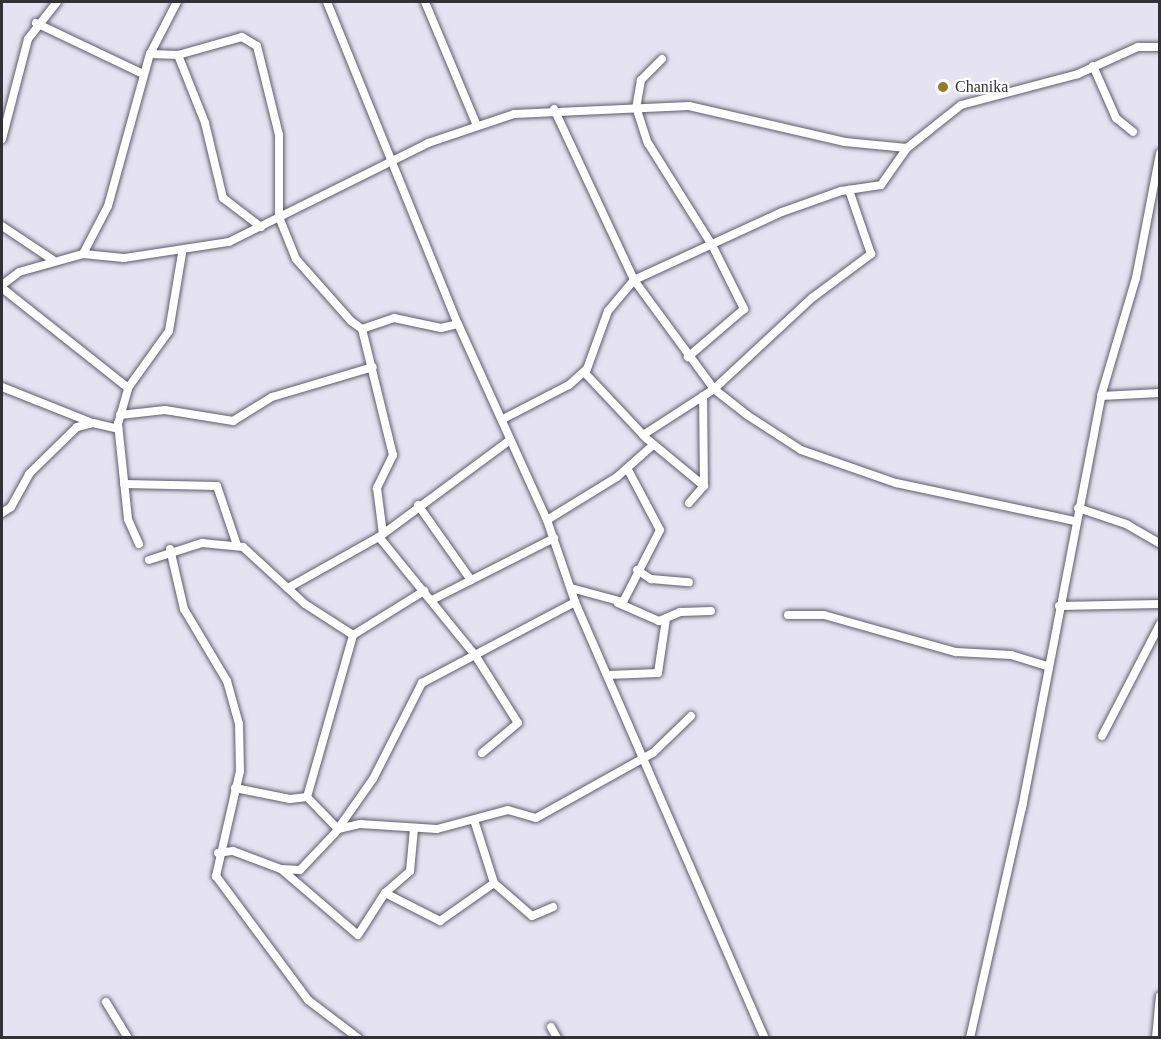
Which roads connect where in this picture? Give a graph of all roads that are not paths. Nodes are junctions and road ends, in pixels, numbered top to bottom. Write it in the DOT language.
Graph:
graph roads {
  1 [pos="57,2"];
  2 [pos="177,2"];
  3 [pos="327,2"];
  4 [pos="425,2"];
  5 [pos="36,23"];
  6 [pos="1160,47"];
  7 [pos="150,54"];
  8 [pos="178,54"];
  9 [pos="662,59"];
  10 [pos="1094,66"];
  11 [pos="143,74"];
  12 [pos="636,107"];
  13 [pos="554,109"];
  14 [pos="477,126"];
  15 [pos="1133,132"];
  16 [pos="2,139"];
  17 [pos="907,148"];
  18 [pos="1160,153"];
  19 [pos="392,161"];
  20 [pos="849,190"];
  21 [pos="279,217"];
  22 [pos="2,226"];
  23 [pos="261,227"];
  24 [pos="712,245"];
  25 [pos="182,253"];
  26 [pos="83,254"];
  27 [pos="53,260"];
  28 [pos="634,280"];
  29 [pos="2,287"];
  30 [pos="458,324"];
  31 [pos="362,329"];
  32 [pos="688,357"];
  33 [pos="374,367"];
  34 [pos="584,372"];
  35 [pos="2,387"];
  36 [pos="129,388"];
  37 [pos="714,389"];
  38 [pos="1160,393"];
  39 [pos="703,396"];
  40 [pos="1101,396"];
  41 [pos="120,415"];
  42 [pos="503,419"];
  43 [pos="93,423"];
  44 [pos="118,429"];
  45 [pos="643,435"];
  46 [pos="510,440"];
  47 [pos="653,445"];
  48 [pos="627,468"];
  49 [pos="124,484"];
  50 [pos="704,486"];
  51 [pos="689,503"];
  52 [pos="418,505"];
  53 [pos="1078,508"];
  54 [pos="2,513"];
  55 [pos="547,520"];
  56 [pos="1075,521"];
  57 [pos="381,536"];
  58 [pos="554,538"];
  59 [pos="139,544"];
  60 [pos="1160,544"];
  61 [pos="237,545"];
  62 [pos="170,549"];
  63 [pos="149,560"];
  64 [pos="637,570"];
  65 [pos="471,580"];
  66 [pos="689,582"];
  67 [pos="288,588"];
  68 [pos="571,588"];
  69 [pos="424,591"];
  70 [pos="432,600"];
  71 [pos="575,602"];
  72 [pos="618,603"];
  73 [pos="1160,604"];
  74 [pos="1059,606"];
  75 [pos="711,611"];
  76 [pos="788,615"];
  77 [pos="666,619"];
  78 [pos="1160,624"];
  79 [pos="353,634"];
  80 [pos="475,655"];
  81 [pos="1047,666"];
  82 [pos="609,675"];
  83 [pos="691,716"];
  84 [pos="1102,736"];
  85 [pos="482,753"];
  86 [pos="646,758"];
  87 [pos="235,788"];
  88 [pos="307,797"];
  89 [pos="475,823"];
  90 [pos="338,829"];
  91 [pos="414,829"];
  92 [pos="218,853"];
  93 [pos="280,869"];
  94 [pos="494,883"];
  95 [pos="385,893"];
  96 [pos="553,907"];
  97 [pos="1160,996"];
  98 [pos="106,1002"];
  99 [pos="551,1028"];
  100 [pos="128,1038"];
  101 [pos="358,1038"];
  102 [pos="557,1038"];
  103 [pos="765,1038"];
  104 [pos="970,1038"];
  105 [pos="1156,1038"];
  1 -- 5 [label="street"];
  2 -- 7 [label="street"];
  3 -- 19 [label="street"];
  4 -- 14 [label="street"];
  5 -- 11 [label="street"];
  5 -- 16 [label="street"];
  6 -- 10 [label="street"];
  7 -- 8 [label="street"];
  7 -- 11 [label="street"];
  8 -- 21 [label="street"];
  8 -- 23 [label="street"];
  9 -- 12 [label="street"];
  10 -- 15 [label="street"];
  10 -- 17 [label="street"];
  11 -- 26 [label="street"];
  12 -- 13 [label="street"];
  12 -- 17 [label="street"];
  12 -- 24 [label="street"];
  13 -- 14 [label="street"];
  13 -- 28 [label="street"];
  14 -- 19 [label="street"];
  17 -- 20 [label="street"];
  18 -- 40 [label="street"];
  19 -- 21 [label="street"];
  19 -- 30 [label="street"];
  20 -- 24 [label="street"];
  20 -- 37 [label="street"];
  21 -- 23 [label="street"];
  21 -- 31 [label="street"];
  22 -- 27 [label="street"];
  23 -- 25 [label="street"];
  24 -- 28 [label="street"];
  24 -- 32 [label="street"];
  25 -- 26 [label="street"];
  25 -- 36 [label="street"];
  26 -- 27 [label="street"];
  27 -- 29 [label="street"];
  28 -- 32 [label="street"];
  28 -- 34 [label="street"];
  29 -- 36 [label="street"];
  30 -- 31 [label="street"];
  30 -- 42 [label="street"];
  31 -- 33 [label="street"];
  32 -- 37 [label="street"];
  33 -- 41 [label="street"];
  33 -- 57 [label="street"];
  34 -- 42 [label="street"];
  34 -- 45 [label="street"];
  35 -- 43 [label="street"];
  36 -- 41 [label="street"];
  37 -- 39 [label="street"];
  37 -- 56 [label="street"];
  38 -- 40 [label="street"];
  39 -- 45 [label="street"];
  39 -- 50 [label="street"];
  40 -- 53 [label="street"];
  41 -- 44 [label="street"];
  42 -- 46 [label="street"];
  43 -- 44 [label="street"];
  43 -- 54 [label="street"];
  44 -- 49 [label="street"];
  45 -- 47 [label="street"];
  46 -- 52 [label="street"];
  46 -- 55 [label="street"];
  47 -- 48 [label="street"];
  47 -- 50 [label="street"];
  48 -- 55 [label="street"];
  48 -- 64 [label="street"];
  49 -- 59 [label="street"];
  49 -- 61 [label="street"];
  50 -- 51 [label="street"];
  52 -- 57 [label="street"];
  52 -- 65 [label="street"];
  53 -- 56 [label="street"];
  53 -- 60 [label="street"];
  55 -- 58 [label="street"];
  56 -- 74 [label="street"];
  57 -- 67 [label="street"];
  57 -- 69 [label="street"];
  58 -- 65 [label="street"];
  58 -- 68 [label="street"];
  61 -- 62 [label="street"];
  61 -- 67 [label="street"];
  62 -- 63 [label="street"];
  62 -- 87 [label="street"];
  64 -- 66 [label="street"];
  64 -- 72 [label="street"];
  65 -- 70 [label="street"];
  67 -- 79 [label="street"];
  68 -- 71 [label="street"];
  68 -- 72 [label="street"];
  69 -- 70 [label="street"];
  69 -- 79 [label="street"];
  70 -- 80 [label="street"];
  71 -- 80 [label="street"];
  71 -- 82 [label="street"];
  72 -- 77 [label="street"];
  73 -- 74 [label="street"];
  74 -- 81 [label="street"];
  75 -- 77 [label="street"];
  76 -- 81 [label="street"];
  77 -- 82 [label="street"];
  78 -- 84 [label="street"];
  79 -- 88 [label="street"];
  80 -- 85 [label="street"];
  80 -- 90 [label="street"];
  81 -- 104 [label="street"];
  82 -- 86 [label="street"];
  83 -- 86 [label="street"];
  86 -- 89 [label="street"];
  86 -- 103 [label="street"];
  87 -- 88 [label="street"];
  87 -- 92 [label="street"];
  88 -- 90 [label="street"];
  89 -- 91 [label="street"];
  89 -- 94 [label="street"];
  90 -- 91 [label="street"];
  90 -- 93 [label="street"];
  91 -- 95 [label="street"];
  92 -- 93 [label="street"];
  92 -- 101 [label="street"];
  93 -- 95 [label="street"];
  94 -- 95 [label="street"];
  94 -- 96 [label="street"];
  97 -- 105 [label="street"];
  98 -- 100 [label="street"];
  99 -- 102 [label="street"];
}
